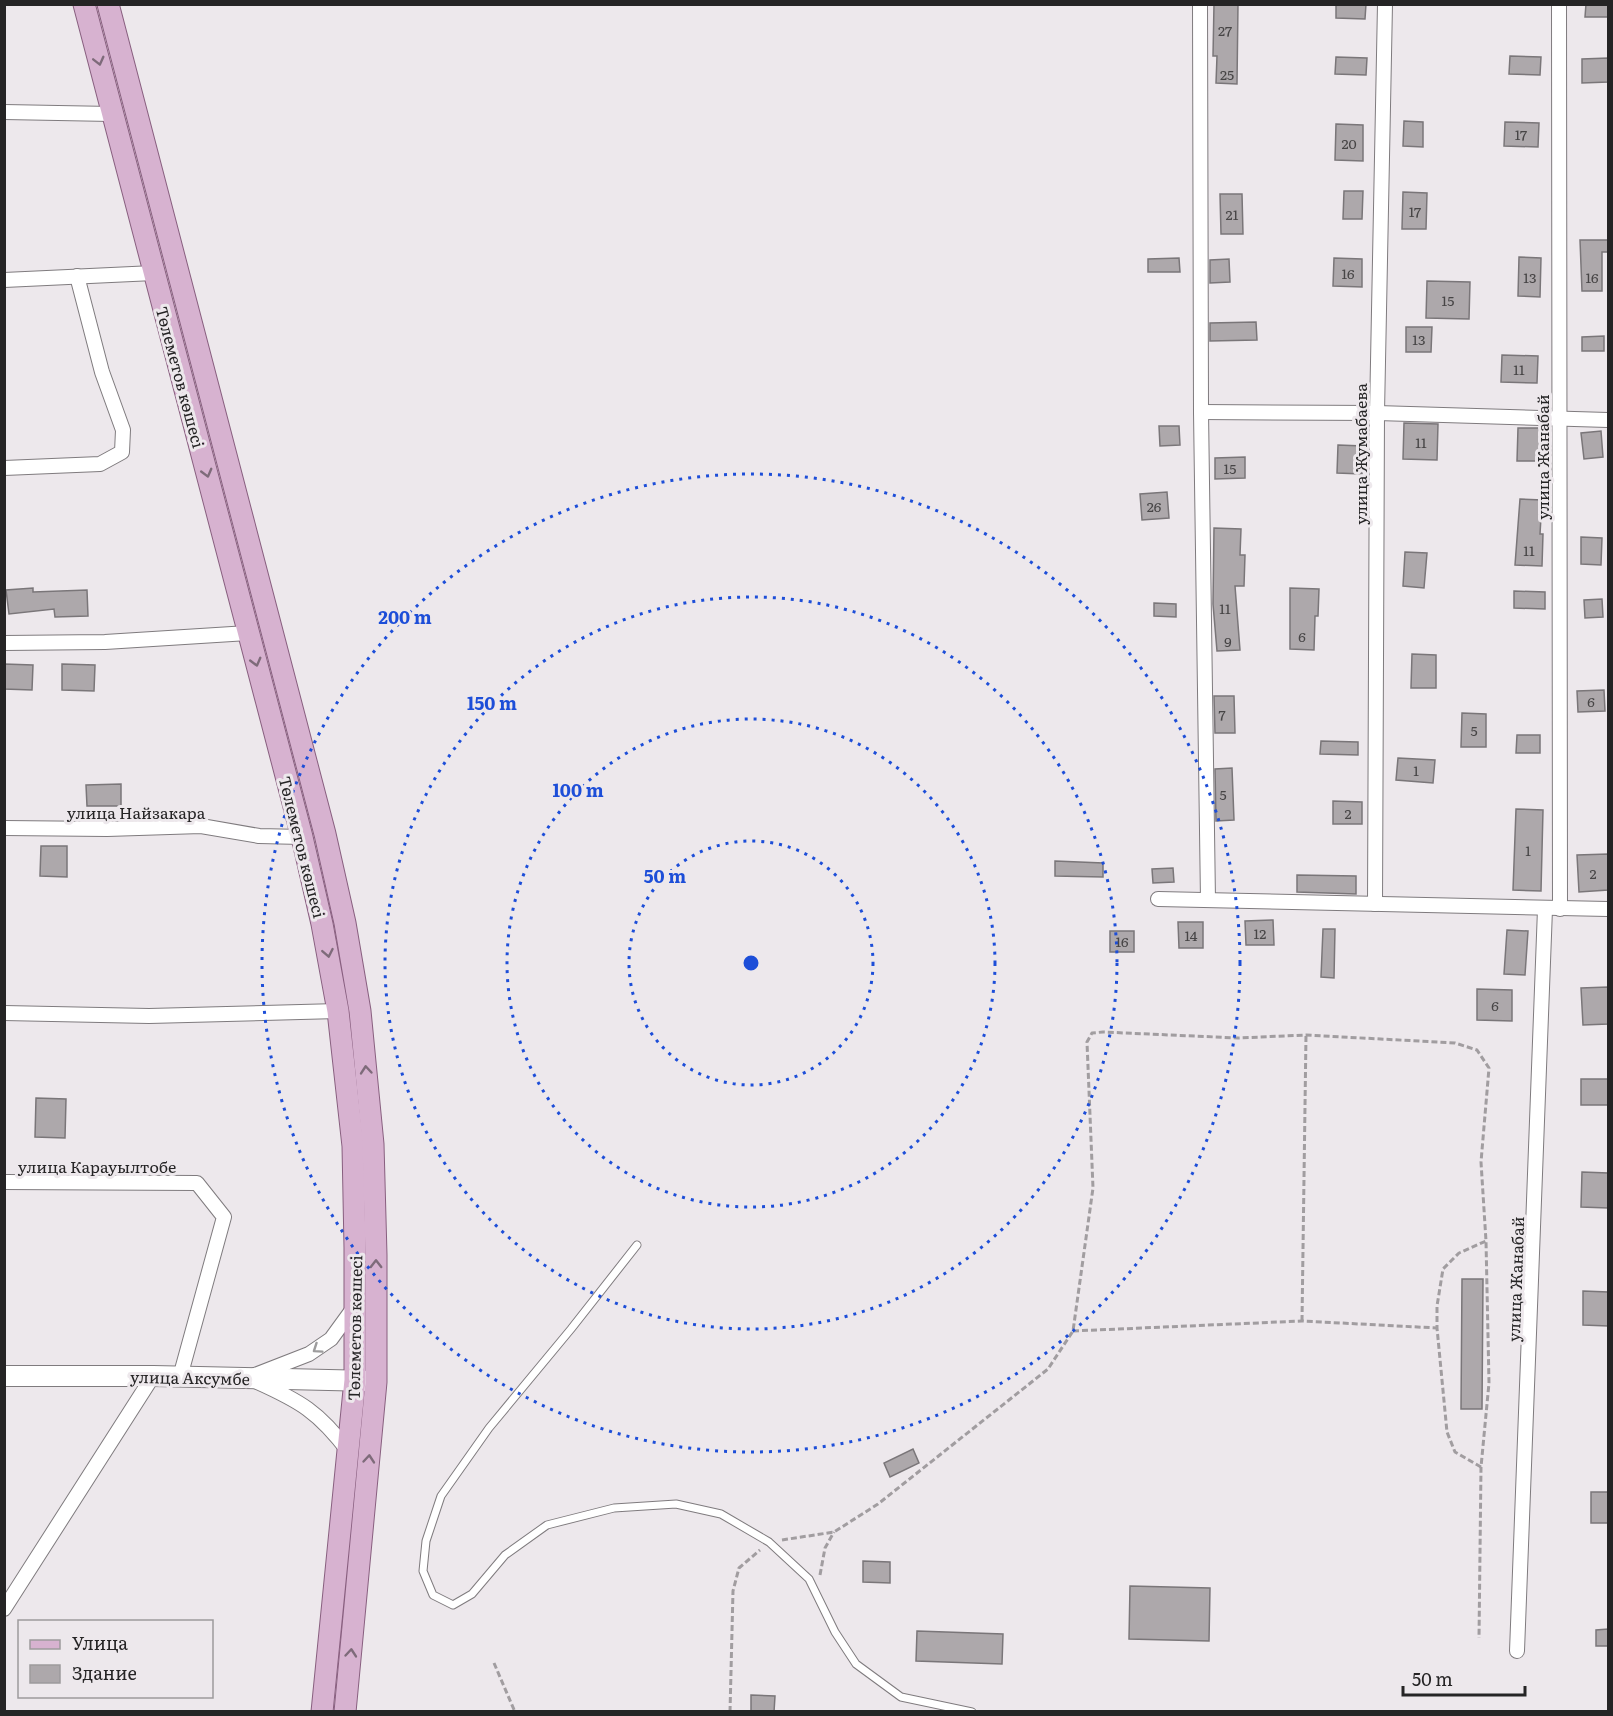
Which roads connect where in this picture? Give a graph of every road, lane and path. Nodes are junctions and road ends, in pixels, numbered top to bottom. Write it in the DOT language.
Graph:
graph roads {
  1 [pos="84,4"];
  2 [pos="108,4"];
  3 [pos="1200,4"];
  4 [pos="1385,4"];
  5 [pos="1559,4"];
  6 [pos="4,112"];
  7 [pos="112,114"];
  8 [pos="154,273"];
  9 [pos="77,276"];
  10 [pos="4,280"];
  11 [pos="1201,412"];
  12 [pos="1377,413"];
  13 [pos="1559,419"];
  14 [pos="1608,420"];
  15 [pos="4,468"];
  16 [pos="248,633"];
  17 [pos="4,643"];
  18 [pos="4,828"];
  19 [pos="302,837"];
  20 [pos="1158,899"];
  21 [pos="1208,900"];
  22 [pos="1375,904"];
  23 [pos="1545,909"];
  24 [pos="1560,909"];
  25 [pos="1608,909"];
  26 [pos="338,1011"];
  27 [pos="4,1013"];
  28 [pos="1306,1035"];
  29 [pos="4,1182"];
  30 [pos="1486,1241"];
  31 [pos="637,1245"];
  32 [pos="355,1306"];
  33 [pos="1302,1321"];
  34 [pos="1437,1328"];
  35 [pos="1073,1331"];
  36 [pos="4,1376"];
  37 [pos="153,1376"];
  38 [pos="180,1377"];
  39 [pos="248,1378"];
  40 [pos="355,1380"];
  41 [pos="376,1382"];
  42 [pos="349,1452"];
  43 [pos="1481,1467"];
  44 [pos="834,1532"];
  45 [pos="769,1542"];
  46 [pos="820,1603"];
  47 [pos="4,1609"];
  48 [pos="1479,1638"];
  49 [pos="1517,1651"];
  50 [pos="494,1663"];
  51 [pos="322,1712"];
  52 [pos="345,1712"];
  53 [pos="515,1712"];
  54 [pos="730,1712"];
  55 [pos="972,1712"];
  1 -- 7 [label="main road, Төлеметов көшесі, one-way"];
  41 -- 2 [label="main road, Төлеметов көшесі, one-way"];
  3 -- 11 [label="street"];
  4 -- 12 [label="street, улица Жумабаева"];
  5 -- 13 [label="street, улица Жанабай"];
  6 -- 7 [label="street"];
  7 -- 8 [label="main road, Төлеметов көшесі"];
  8 -- 9 [label="street"];
  8 -- 16 [label="main road, Төлеметов көшесі, one-way"];
  9 -- 10 [label="street"];
  9 -- 15 [label="street"];
  11 -- 12 [label="street"];
  11 -- 21 [label="street"];
  12 -- 13 [label="street"];
  12 -- 22 [label="street, улица Жумабаева"];
  13 -- 14 [label="street"];
  13 -- 24 [label="street, улица Жанабай"];
  16 -- 17 [label="street"];
  16 -- 19 [label="main road, Төлеметов көшесі, one-way"];
  18 -- 19 [label="street, улица Найзакара"];
  19 -- 26 [label="main road, Төлеметов көшесі, one-way"];
  20 -- 21 [label="street"];
  21 -- 22 [label="street"];
  22 -- 23 [label="street"];
  23 -- 24 [label="street"];
  23 -- 49 [label="street, улица Жанабай"];
  24 -- 25 [label="street"];
  26 -- 27 [label="street"];
  26 -- 32 [label="main road, Төлеметов көшесі"];
  28 -- 30 [label="path"];
  28 -- 33 [label="path"];
  28 -- 35 [label="path"];
  29 -- 38 [label="street, улица Карауылтобе"];
  30 -- 34 [label="path"];
  30 -- 43 [label="path"];
  31 -- 45 [label="lane"];
  32 -- 39 [label="street, one-way"];
  32 -- 40 [label="main road, Төлеметов көшесі"];
  33 -- 34 [label="path"];
  33 -- 35 [label="path"];
  34 -- 43 [label="path"];
  35 -- 44 [label="path"];
  36 -- 37 [label="main road, улица Аксумбе"];
  37 -- 38 [label="main road, улица Аксумбе"];
  37 -- 47 [label="street"];
  38 -- 39 [label="main road, улица Аксумбе"];
  39 -- 40 [label="main road, улица Аксумбе"];
  39 -- 42 [label="street"];
  40 -- 41 [label="main road, улица Аксумбе"];
  40 -- 42 [label="main road, Төлеметов көшесі"];
  52 -- 41 [label="main road, Төлеметов көшесі, one-way"];
  42 -- 51 [label="main road, Төлеметов көшесі"];
  43 -- 48 [label="path"];
  44 -- 45 [label="path"];
  44 -- 46 [label="path"];
  45 -- 46 [label="lane"];
  45 -- 54 [label="path"];
  46 -- 55 [label="lane"];
  50 -- 53 [label="path"];
}
